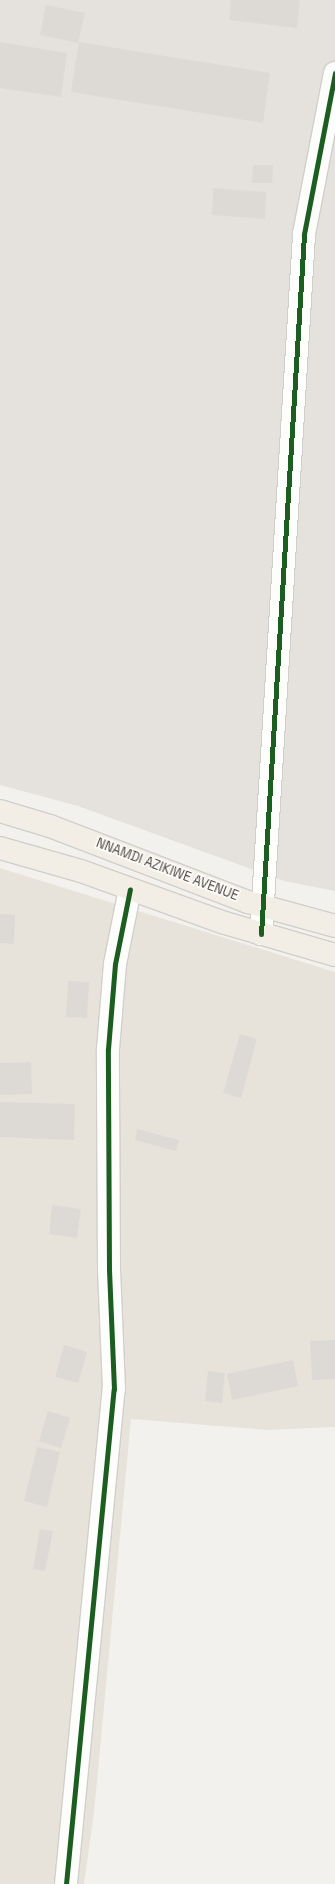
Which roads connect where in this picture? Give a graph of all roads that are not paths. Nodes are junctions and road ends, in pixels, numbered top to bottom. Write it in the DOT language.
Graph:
graph roads {
  1 [pos="335,74"];
  2 [pos="0,811"];
  3 [pos="0,848"];
  4 [pos="130,889"];
  5 [pos="262,906"];
  6 [pos="335,926"];
  7 [pos="261,934"];
  8 [pos="335,955"];
  9 [pos="66,1884"];
  1 -- 5 [label="street"];
  2 -- 5 [label="main road, NNAMDI AZIKIWE AVENUE"];
  3 -- 4 [label="main road"];
  4 -- 7 [label="main road"];
  4 -- 9 [label="street"];
  5 -- 6 [label="main road, NNAMDI AZIKIWE AVENUE"];
  5 -- 7 [label="street"];
  7 -- 8 [label="main road"];
}
